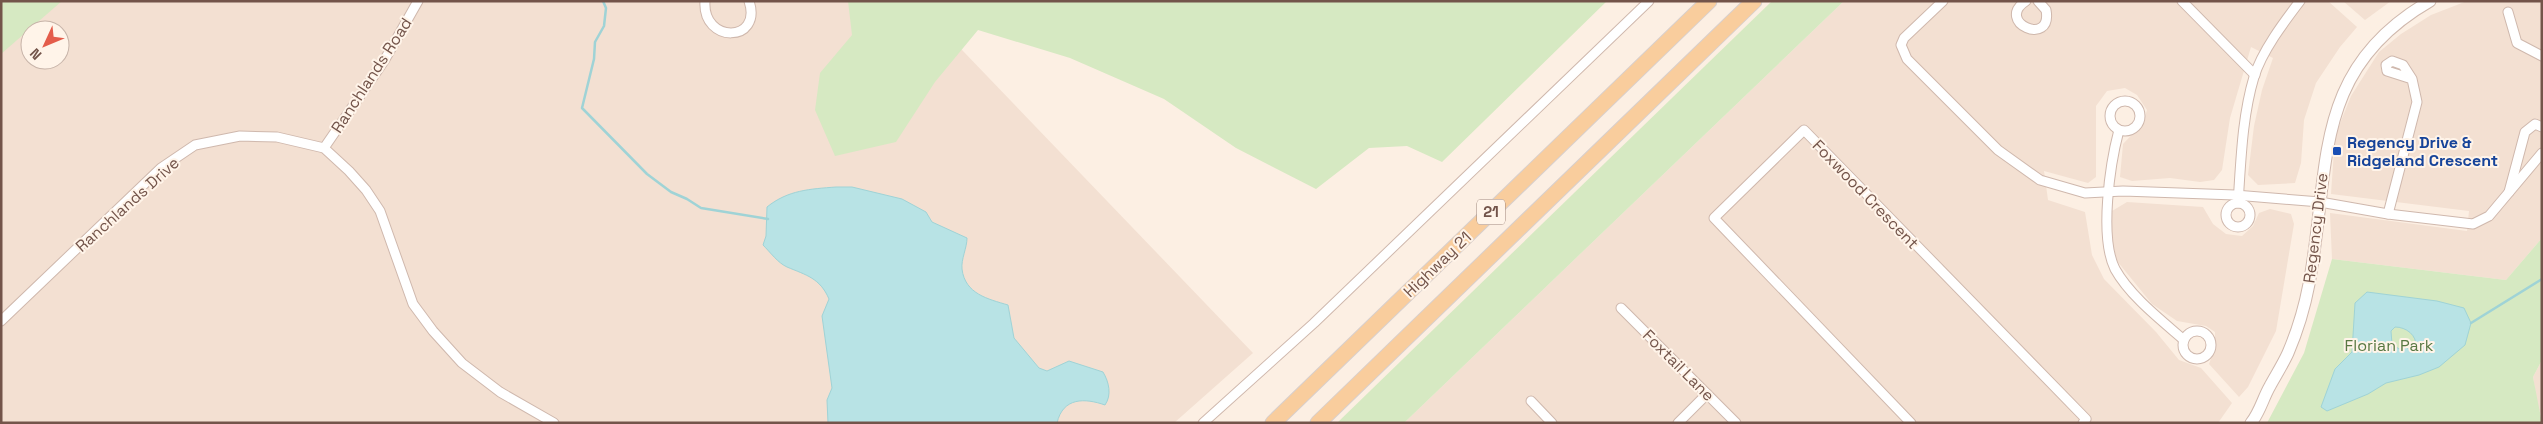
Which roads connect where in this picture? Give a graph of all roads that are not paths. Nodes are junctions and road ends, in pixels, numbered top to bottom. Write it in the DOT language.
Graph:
graph roads {
  1 [pos="418,1"];
  2 [pos="705,1"];
  3 [pos="749,1"];
  4 [pos="1649,1"];
  5 [pos="1709,1"];
  6 [pos="1754,1"];
  7 [pos="1943,1"];
  8 [pos="2038,1"];
  9 [pos="2182,1"];
  10 [pos="2300,1"];
  11 [pos="2430,1"];
  12 [pos="2023,2"];
  13 [pos="2508,12"];
  14 [pos="2542,56"];
  15 [pos="2255,75"];
  16 [pos="2412,79"];
  17 [pos="2542,127"];
  18 [pos="2119,130"];
  19 [pos="324,148"];
  20 [pos="2542,154"];
  21 [pos="2110,192"];
  22 [pos="2509,193"];
  23 [pos="2238,199"];
  24 [pos="2320,202"];
  25 [pos="2388,214"];
  26 [pos="1621,308"];
  27 [pos="1,320"];
  28 [pos="2184,340"];
  29 [pos="1707,394"];
  30 [pos="1531,401"];
  31 [pos="554,423"];
  32 [pos="1203,423"];
  33 [pos="1273,423"];
  34 [pos="1318,423"];
  35 [pos="1552,423"];
  36 [pos="1678,423"];
  37 [pos="1736,423"];
  38 [pos="1911,423"];
  39 [pos="2083,423"];
  40 [pos="2251,423"];
  1 -- 19 [label="street, Ranchlands Road"];
  2 -- 3 [label="street"];
  4 -- 32 [label="street"];
  5 -- 33 [label="main road, Highway 21 / 21"];
  6 -- 34 [label="main road, Highway 21 / 21"];
  7 -- 21 [label="street"];
  8 -- 12 [label="street"];
  9 -- 15 [label="street"];
  10 -- 15 [label="street"];
  11 -- 24 [label="street, Regency Drive"];
  13 -- 14 [label="street"];
  15 -- 23 [label="street"];
  16 -- 25 [label="street"];
  17 -- 22 [label="street"];
  18 -- 21 [label="street"];
  19 -- 27 [label="street, Ranchlands Drive"];
  19 -- 31 [label="street"];
  20 -- 22 [label="street"];
  21 -- 23 [label="street"];
  21 -- 28 [label="street"];
  22 -- 25 [label="street"];
  23 -- 24 [label="street"];
  24 -- 25 [label="street"];
  24 -- 40 [label="street, Regency Drive"];
  26 -- 29 [label="street, Foxtail Lane"];
  29 -- 36 [label="street"];
  29 -- 37 [label="street, Foxtail Lane"];
  30 -- 35 [label="street"];
  38 -- 39 [label="street, Foxwood Crescent"];
}
